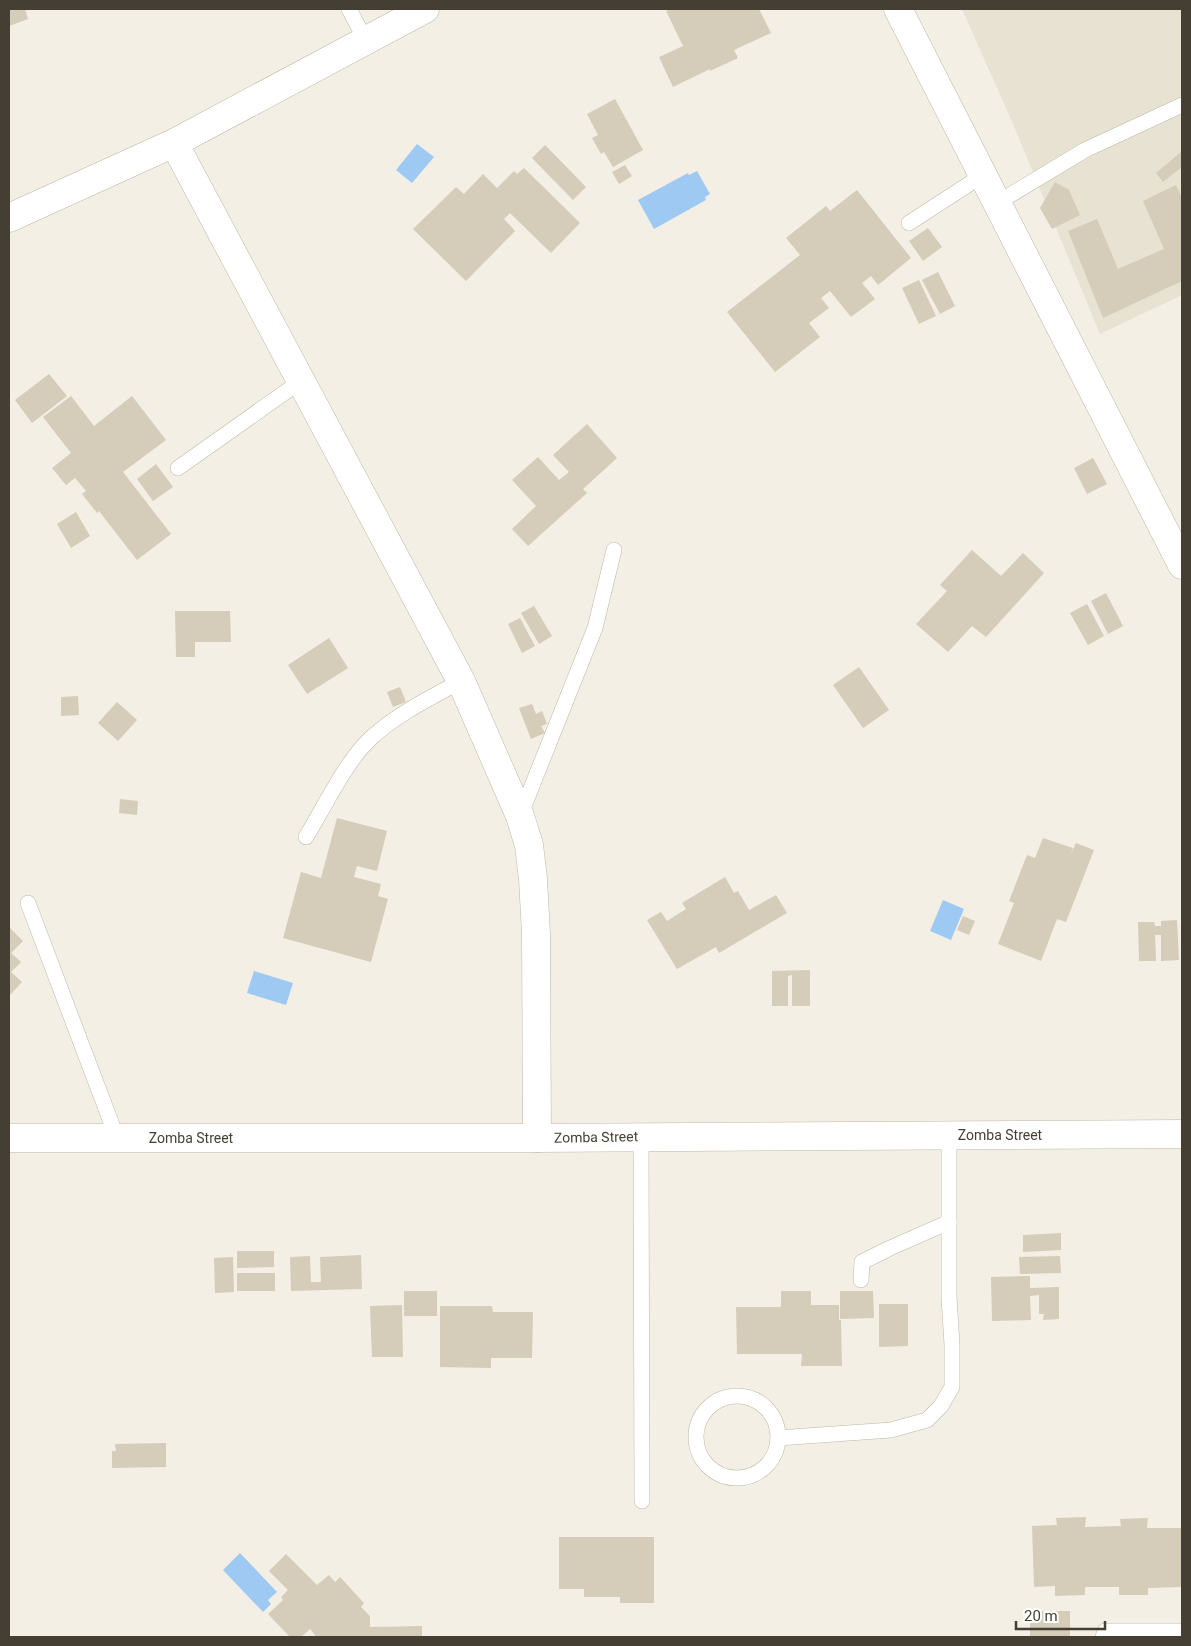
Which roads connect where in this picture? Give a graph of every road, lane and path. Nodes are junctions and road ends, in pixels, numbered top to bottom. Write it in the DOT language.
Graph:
graph roads {
  1 [pos="349,9"];
  2 [pos="426,9"];
  3 [pos="898,9"];
  4 [pos="366,41"];
  5 [pos="1182,105"];
  6 [pos="174,143"];
  7 [pos="983,175"];
  8 [pos="997,204"];
  9 [pos="9,218"];
  10 [pos="909,223"];
  11 [pos="301,381"];
  12 [pos="178,468"];
  13 [pos="614,550"];
  14 [pos="1182,565"];
  15 [pos="461,681"];
  16 [pos="520,816"];
  17 [pos="306,838"];
  18 [pos="28,903"];
  19 [pos="1182,1134"];
  20 [pos="950,1135"];
  21 [pos="641,1137"];
  22 [pos="9,1138"];
  23 [pos="117,1138"];
  24 [pos="537,1138"];
  25 [pos="949,1222"];
  26 [pos="861,1280"];
  27 [pos="778,1438"];
  28 [pos="642,1501"];
  29 [pos="1182,1631"];
  30 [pos="1103,1637"];
  1 -- 4 [label="lane"];
  2 -- 4 [label="street"];
  3 -- 7 [label="street"];
  4 -- 6 [label="street"];
  5 -- 8 [label="lane"];
  6 -- 9 [label="street"];
  6 -- 11 [label="street"];
  7 -- 8 [label="street"];
  7 -- 10 [label="lane"];
  8 -- 14 [label="street"];
  11 -- 12 [label="lane"];
  11 -- 15 [label="street"];
  13 -- 16 [label="lane"];
  15 -- 16 [label="street"];
  15 -- 17 [label="lane"];
  16 -- 24 [label="street"];
  18 -- 23 [label="lane"];
  19 -- 20 [label="street, Zomba Street"];
  20 -- 21 [label="street, Zomba Street"];
  20 -- 25 [label="lane"];
  21 -- 24 [label="street, Zomba Street"];
  21 -- 28 [label="lane"];
  22 -- 23 [label="street, Zomba Street"];
  23 -- 24 [label="street, Zomba Street"];
  25 -- 26 [label="lane"];
  25 -- 27 [label="lane"];
  27 -- 27 [label="lane"];
  29 -- 30 [label="lane"];
}
